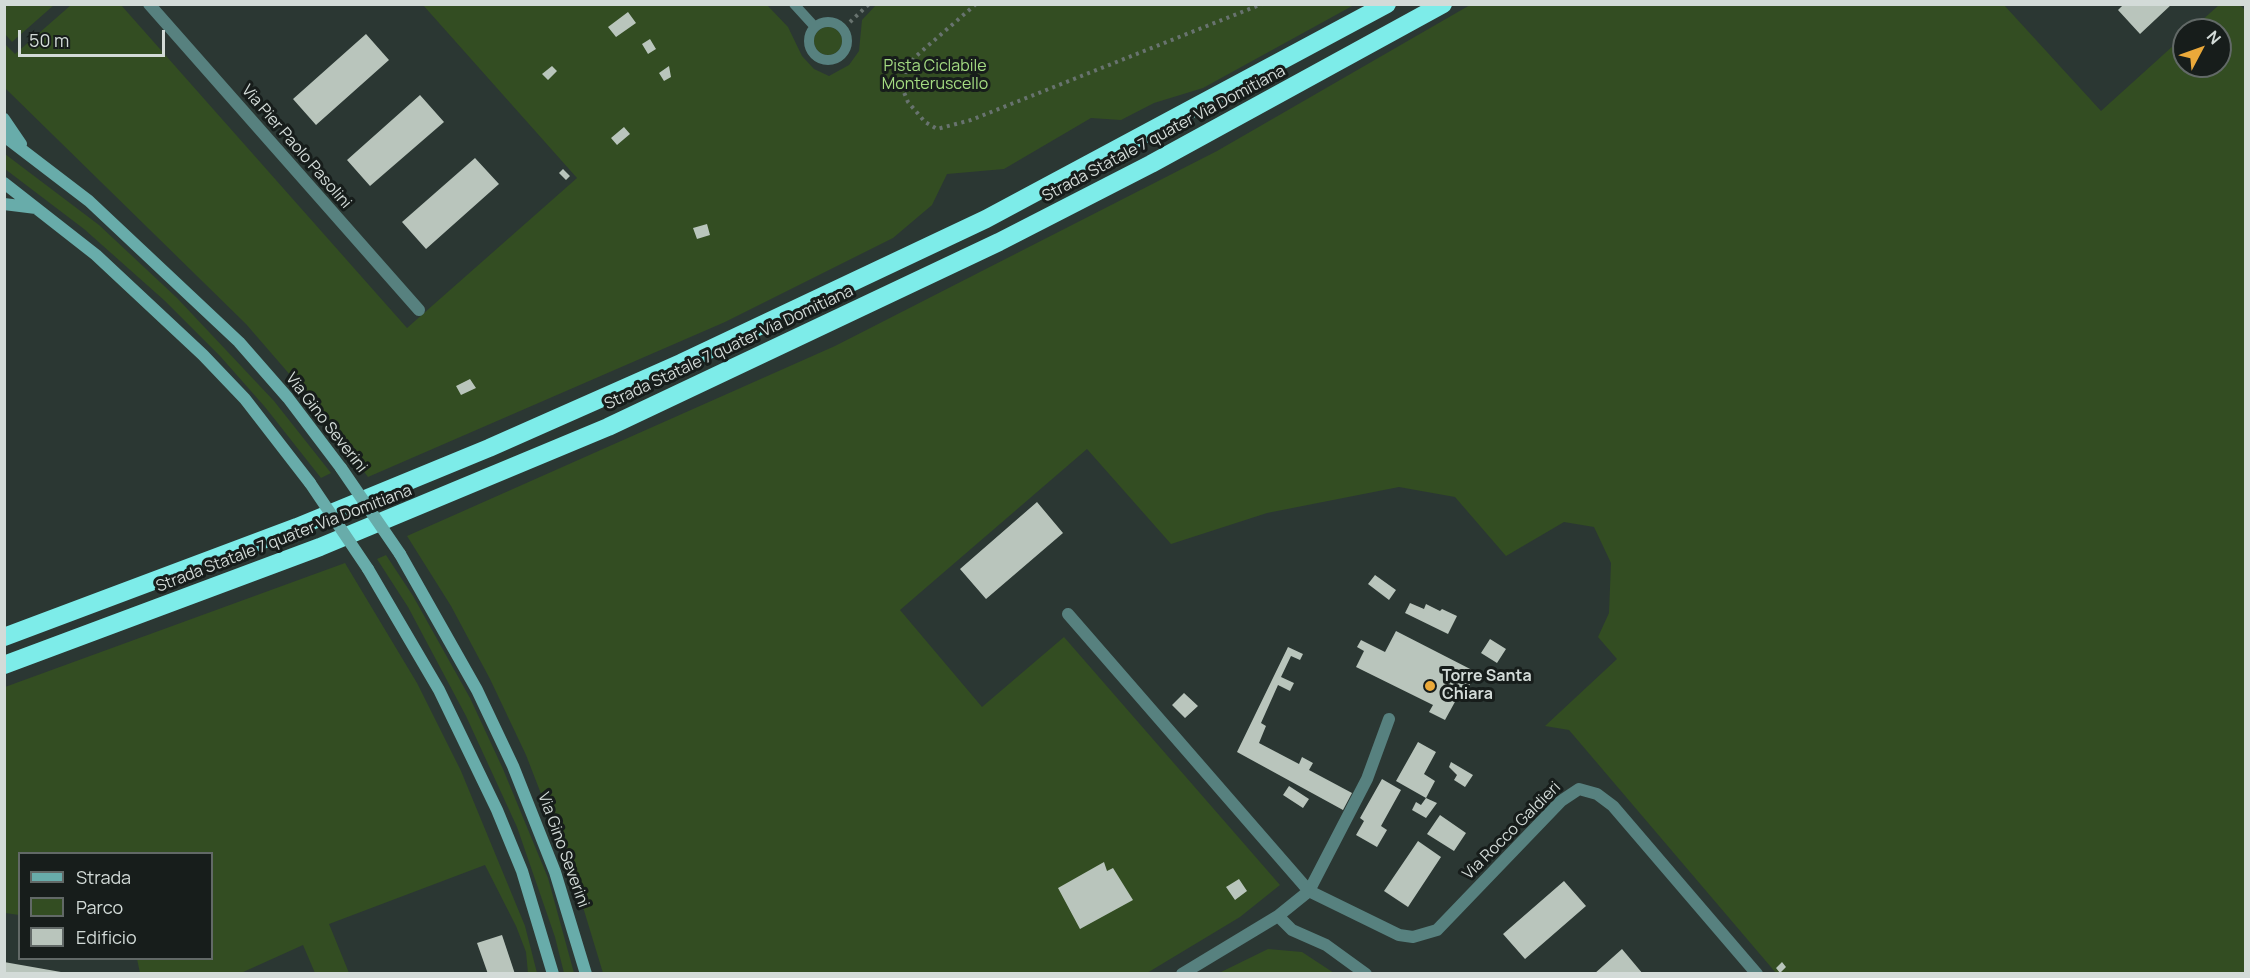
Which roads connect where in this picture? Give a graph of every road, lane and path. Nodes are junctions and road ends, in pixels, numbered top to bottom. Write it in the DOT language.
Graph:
graph roads {
  1 [pos="149,4"];
  2 [pos="795,4"];
  3 [pos="869,4"];
  4 [pos="976,4"];
  5 [pos="1262,4"];
  6 [pos="1387,4"];
  7 [pos="1443,4"];
  8 [pos="850,22"];
  9 [pos="814,27"];
  10 [pos="4,119"];
  11 [pos="4,136"];
  12 [pos="23,148"];
  13 [pos="4,183"];
  14 [pos="4,204"];
  15 [pos="37,208"];
  16 [pos="419,310"];
  17 [pos="1068,614"];
  18 [pos="4,637"];
  19 [pos="4,666"];
  20 [pos="1389,719"];
  21 [pos="1309,891"];
  22 [pos="1278,916"];
  23 [pos="553,974"];
  24 [pos="586,974"];
  25 [pos="1182,974"];
  26 [pos="1366,974"];
  27 [pos="1757,974"];
  1 -- 16 [label="street, Via Pier Paolo Pasolini"];
  2 -- 9 [label="lane"];
  3 -- 8 [label="path"];
  4 -- 5 [label="path"];
  6 -- 18 [label="highway, Strada Statale 7 quater Via Domitiana"];
  7 -- 19 [label="highway, Strada Statale 7 quater Via Domitiana"];
  10 -- 12 [label="street"];
  11 -- 12 [label="street, Via Gino Severini"];
  12 -- 24 [label="street, Via Gino Severini, bridge"];
  13 -- 15 [label="street"];
  14 -- 15 [label="street"];
  15 -- 23 [label="street, bridge"];
  17 -- 21 [label="street"];
  20 -- 21 [label="street"];
  21 -- 22 [label="street"];
  21 -- 27 [label="street, Via Rocco Galdieri"];
  22 -- 25 [label="street"];
  22 -- 26 [label="street"];
}
